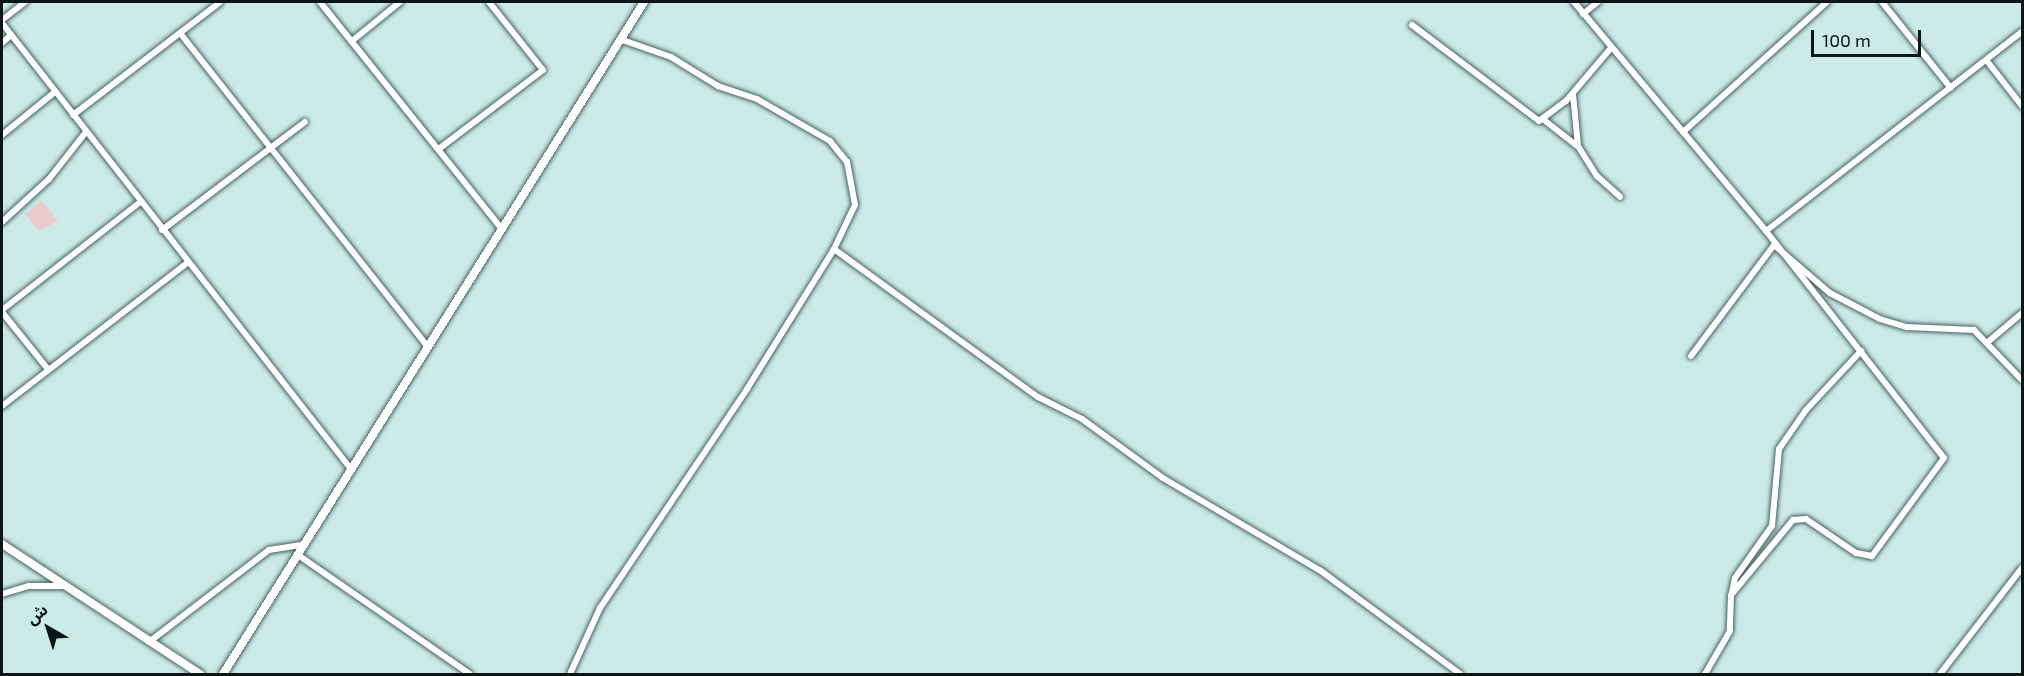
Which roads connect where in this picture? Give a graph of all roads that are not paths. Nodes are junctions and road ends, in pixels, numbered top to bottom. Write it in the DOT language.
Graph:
graph roads {
  1 [pos="26,2"];
  2 [pos="220,2"];
  3 [pos="320,2"];
  4 [pos="400,2"];
  5 [pos="489,2"];
  6 [pos="644,2"];
  7 [pos="1574,2"];
  8 [pos="1598,2"];
  9 [pos="1827,2"];
  10 [pos="1882,2"];
  11 [pos="1583,14"];
  12 [pos="2,22"];
  13 [pos="1412,25"];
  14 [pos="2022,32"];
  15 [pos="180,33"];
  16 [pos="11,35"];
  17 [pos="620,39"];
  18 [pos="352,41"];
  19 [pos="2,43"];
  20 [pos="1611,48"];
  21 [pos="1987,61"];
  22 [pos="1951,88"];
  23 [pos="55,92"];
  24 [pos="1573,93"];
  25 [pos="2022,106"];
  26 [pos="73,115"];
  27 [pos="1544,120"];
  28 [pos="305,122"];
  29 [pos="86,132"];
  30 [pos="1683,132"];
  31 [pos="2,135"];
  32 [pos="1578,146"];
  33 [pos="270,148"];
  34 [pos="440,148"];
  35 [pos="1620,197"];
  36 [pos="141,202"];
  37 [pos="2,222"];
  38 [pos="502,229"];
  39 [pos="162,230"];
  40 [pos="1766,231"];
  41 [pos="1774,245"];
  42 [pos="834,249"];
  43 [pos="188,262"];
  44 [pos="2,311"];
  45 [pos="2022,313"];
  46 [pos="1989,341"];
  47 [pos="428,348"];
  48 [pos="1861,351"];
  49 [pos="1691,356"];
  50 [pos="47,368"];
  51 [pos="2022,380"];
  52 [pos="2,406"];
  53 [pos="351,469"];
  54 [pos="2,544"];
  55 [pos="305,544"];
  56 [pos="298,555"];
  57 [pos="2022,568"];
  58 [pos="66,586"];
  59 [pos="2,594"];
  60 [pos="1731,595"];
  61 [pos="149,642"];
  62 [pos="200,675"];
  63 [pos="223,675"];
  64 [pos="470,675"];
  65 [pos="570,675"];
  66 [pos="1460,675"];
  67 [pos="1705,675"];
  68 [pos="1940,675"];
  1 -- 12 [label="street"];
  2 -- 15 [label="street"];
  3 -- 18 [label="street"];
  4 -- 18 [label="street"];
  5 -- 34 [label="street"];
  6 -- 17 [label="street"];
  7 -- 11 [label="street"];
  8 -- 11 [label="street"];
  9 -- 30 [label="street"];
  10 -- 22 [label="street"];
  11 -- 20 [label="street"];
  12 -- 16 [label="street"];
  13 -- 27 [label="street"];
  14 -- 21 [label="street"];
  15 -- 26 [label="street"];
  15 -- 33 [label="street"];
  16 -- 19 [label="street"];
  16 -- 23 [label="street"];
  17 -- 38 [label="street"];
  17 -- 42 [label="street"];
  18 -- 34 [label="street"];
  20 -- 24 [label="street"];
  20 -- 30 [label="street"];
  21 -- 22 [label="street"];
  21 -- 25 [label="street"];
  22 -- 40 [label="street"];
  23 -- 26 [label="street"];
  23 -- 31 [label="street"];
  24 -- 27 [label="street"];
  24 -- 32 [label="street"];
  26 -- 29 [label="street"];
  27 -- 32 [label="street"];
  28 -- 33 [label="street"];
  29 -- 36 [label="street"];
  29 -- 37 [label="street"];
  30 -- 40 [label="street"];
  32 -- 35 [label="street"];
  33 -- 39 [label="street"];
  33 -- 47 [label="street"];
  34 -- 38 [label="street"];
  36 -- 39 [label="street"];
  36 -- 44 [label="street"];
  38 -- 47 [label="street"];
  39 -- 43 [label="street"];
  40 -- 41 [label="street"];
  41 -- 46 [label="street"];
  41 -- 48 [label="street"];
  41 -- 49 [label="street"];
  42 -- 65 [label="street"];
  42 -- 66 [label="street"];
  43 -- 50 [label="street"];
  43 -- 53 [label="street"];
  44 -- 50 [label="street"];
  45 -- 46 [label="street"];
  46 -- 51 [label="street"];
  47 -- 53 [label="street"];
  48 -- 60 [label="street"];
  48 -- 60 [label="street"];
  50 -- 52 [label="street"];
  53 -- 55 [label="street"];
  54 -- 58 [label="street"];
  55 -- 56 [label="street"];
  55 -- 61 [label="street"];
  56 -- 63 [label="street"];
  56 -- 64 [label="street"];
  57 -- 68 [label="street"];
  58 -- 59 [label="street"];
  58 -- 61 [label="street"];
  60 -- 67 [label="street"];
  61 -- 62 [label="street"];
}
